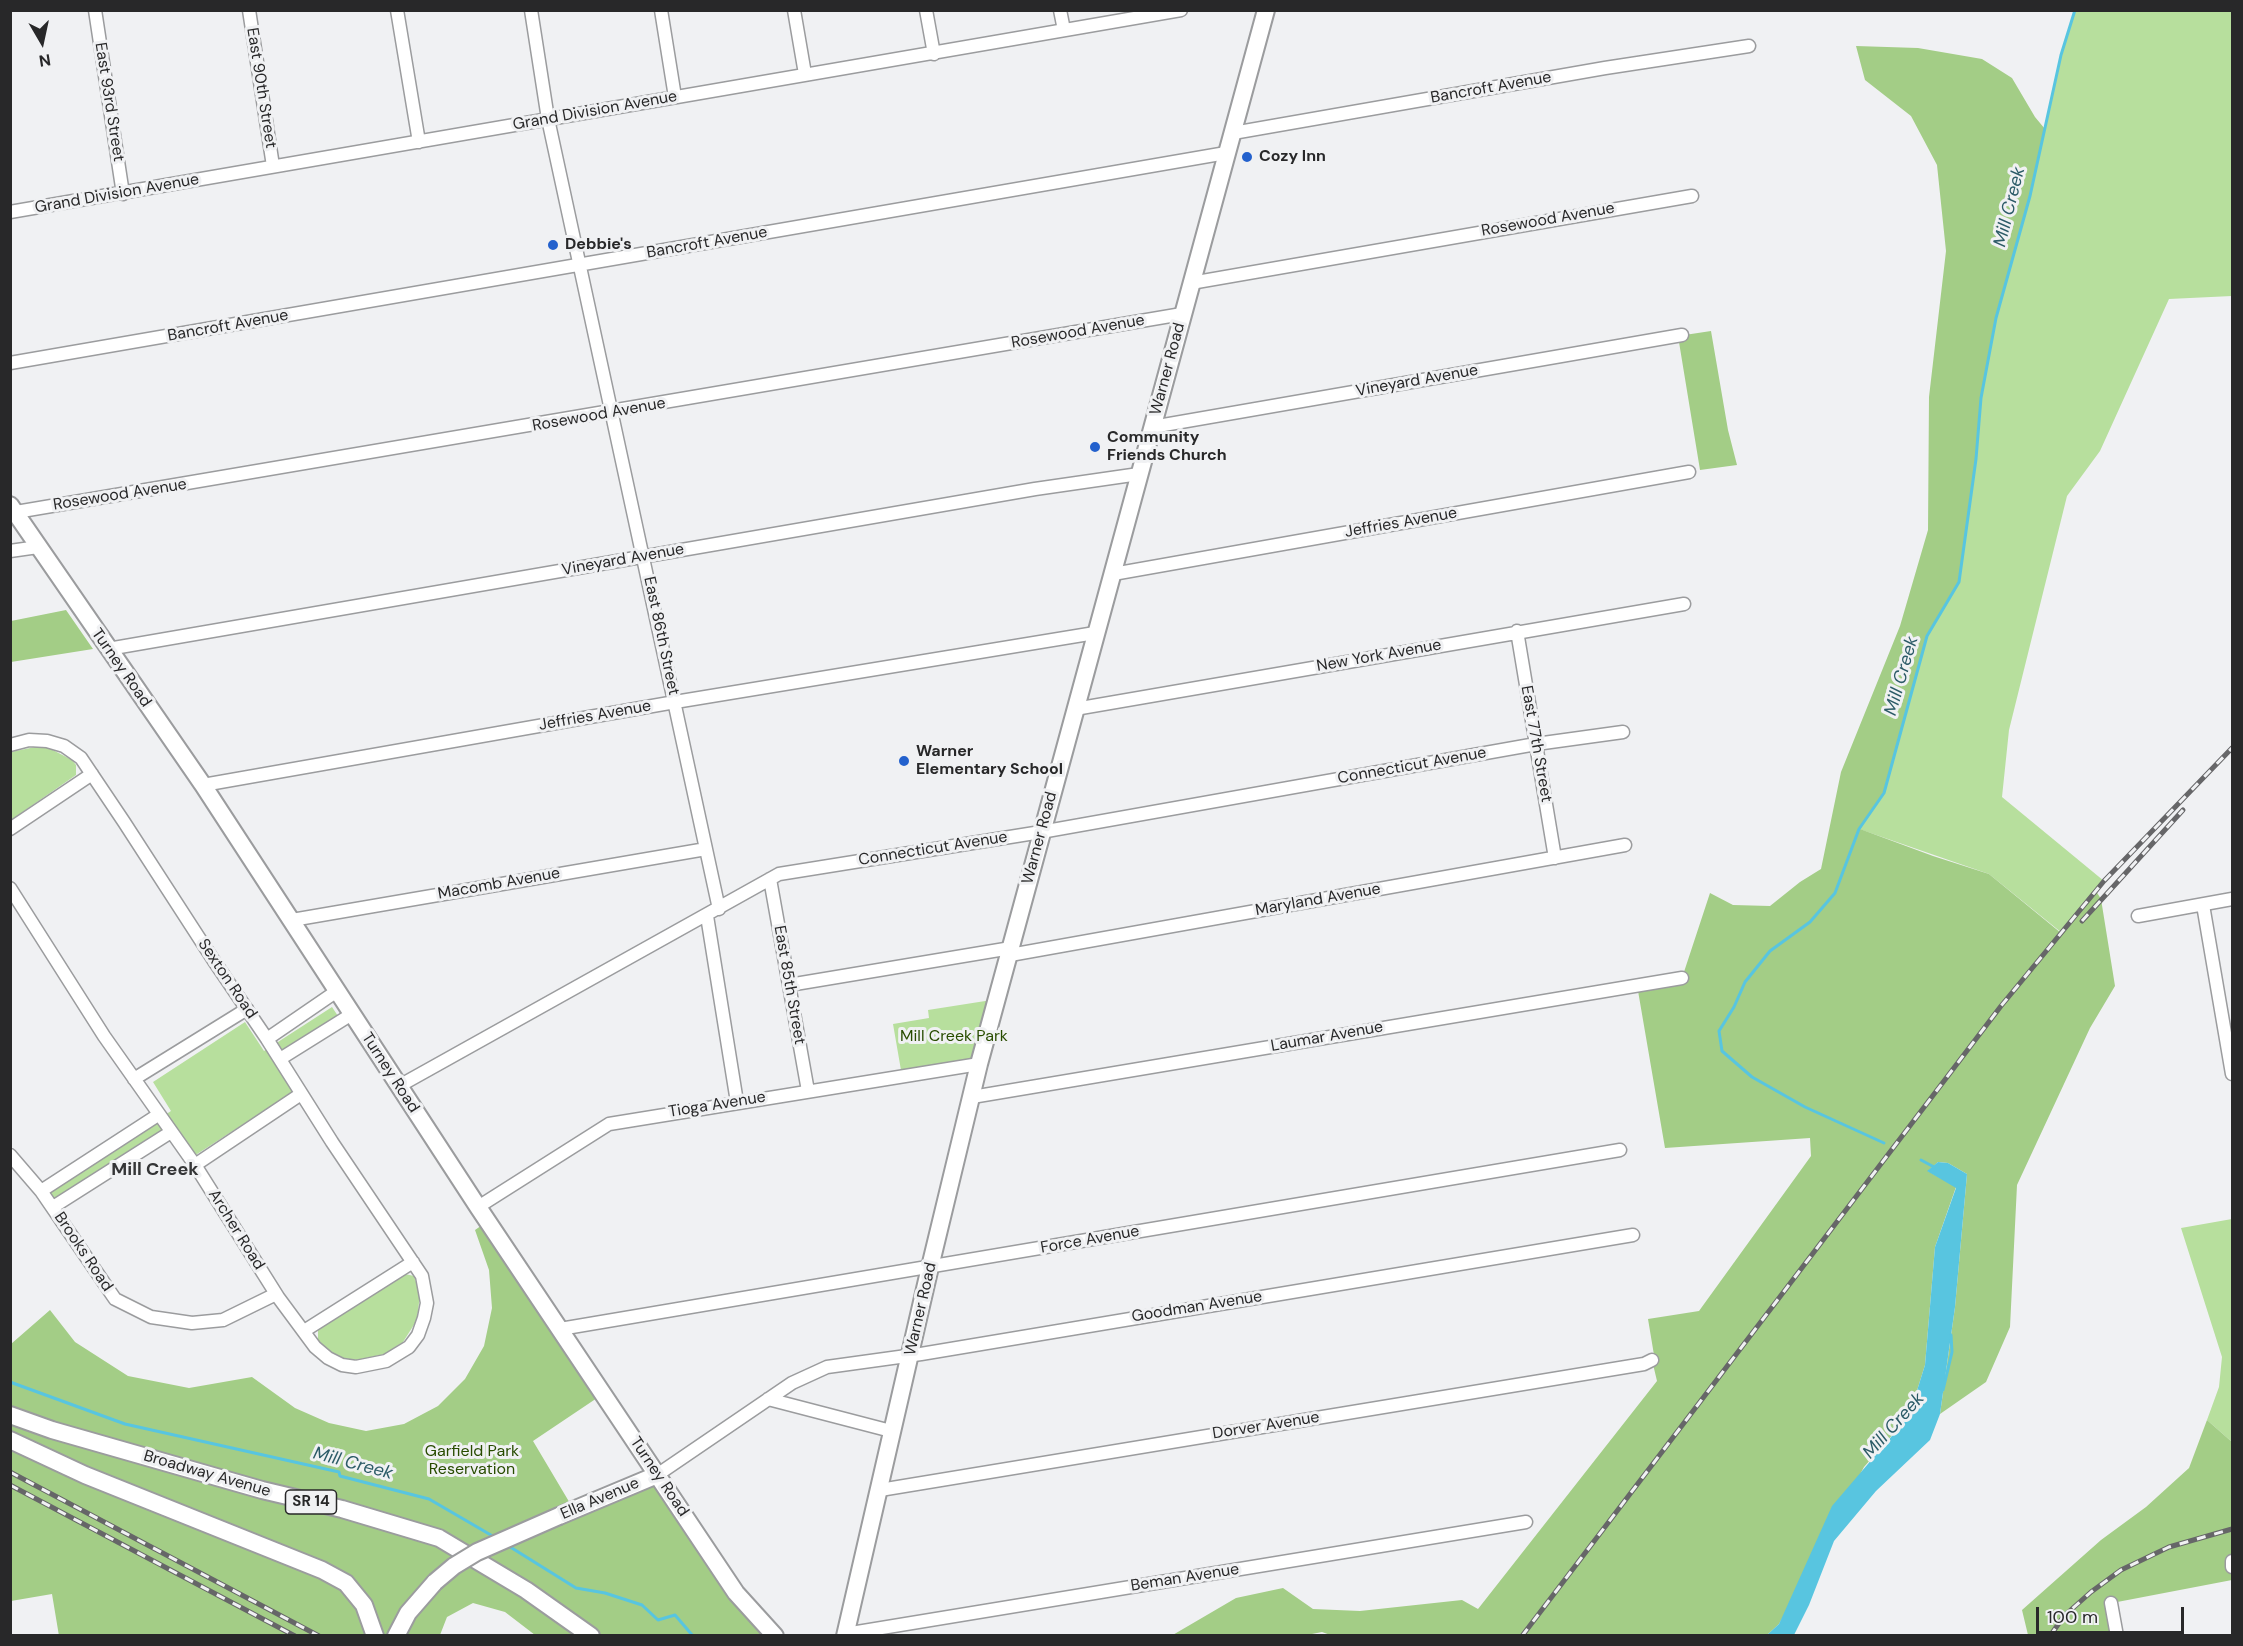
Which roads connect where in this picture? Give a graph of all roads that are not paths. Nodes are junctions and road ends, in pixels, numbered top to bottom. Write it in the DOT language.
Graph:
graph roads {
  1 [pos="95,10"];
  2 [pos="249,10"];
  3 [pos="397,10"];
  4 [pos="531,10"];
  5 [pos="661,10"];
  6 [pos="794,10"];
  7 [pos="926,10"];
  8 [pos="1060,10"];
  9 [pos="1180,10"];
  10 [pos="1266,10"];
  11 [pos="1064,30"];
  12 [pos="1749,46"];
  13 [pos="934,54"];
  14 [pos="805,74"];
  15 [pos="675,97"];
  16 [pos="548,119"];
  17 [pos="1233,133"];
  18 [pos="419,142"];
  19 [pos="1226,153"];
  20 [pos="273,166"];
  21 [pos="123,194"];
  22 [pos="1692,196"];
  23 [pos="10,212"];
  24 [pos="580,265"];
  25 [pos="1191,283"];
  26 [pos="1182,314"];
  27 [pos="1683,335"];
  28 [pos="10,363"];
  29 [pos="613,412"];
  30 [pos="1152,427"];
  31 [pos="1689,472"];
  32 [pos="1139,474"];
  33 [pos="13,509"];
  34 [pos="38,547"];
  35 [pos="10,551"];
  36 [pos="644,556"];
  37 [pos="1113,574"];
  38 [pos="1684,604"];
  39 [pos="1517,631"];
  40 [pos="1095,633"];
  41 [pos="108,649"];
  42 [pos="675,702"];
  43 [pos="1075,709"];
  44 [pos="1623,732"];
  45 [pos="1536,744"];
  46 [pos="10,745"];
  47 [pos="92,774"];
  48 [pos="203,785"];
  49 [pos="10,829"];
  50 [pos="1041,832"];
  51 [pos="1625,845"];
  52 [pos="706,849"];
  53 [pos="1555,858"];
  54 [pos="770,879"];
  55 [pos="10,888"];
  56 [pos="2232,899"];
  57 [pos="2203,905"];
  58 [pos="719,909"];
  59 [pos="707,916"];
  60 [pos="2138,916"];
  61 [pos="292,920"];
  62 [pos="1011,952"];
  63 [pos="1682,978"];
  64 [pos="789,985"];
  65 [pos="336,991"];
  66 [pos="247,1009"];
  67 [pos="352,1014"];
  68 [pos="267,1039"];
  69 [pos="280,1059"];
  70 [pos="979,1064"];
  71 [pos="2232,1074"];
  72 [pos="134,1079"];
  73 [pos="399,1086"];
  74 [pos="808,1091"];
  75 [pos="301,1094"];
  76 [pos="972,1097"];
  77 [pos="737,1102"];
  78 [pos="158,1115"];
  79 [pos="171,1132"];
  80 [pos="1620,1150"];
  81 [pos="10,1155"];
  82 [pos="195,1165"];
  83 [pos="41,1191"];
  84 [pos="478,1206"];
  85 [pos="53,1208"];
  86 [pos="1633,1235"];
  87 [pos="413,1262"];
  88 [pos="930,1267"];
  89 [pos="276,1294"];
  90 [pos="560,1329"];
  91 [pos="304,1331"];
  92 [pos="911,1355"];
  93 [pos="1652,1360"];
  94 [pos="768,1399"];
  95 [pos="10,1415"];
  96 [pos="891,1431"];
  97 [pos="10,1440"];
  98 [pos="657,1475"];
  99 [pos="880,1490"];
  100 [pos="1526,1522"];
  101 [pos="2111,1603"];
  102 [pos="375,1635"];
  103 [pos="396,1635"];
  104 [pos="591,1635"];
  105 [pos="775,1635"];
  106 [pos="845,1635"];
  107 [pos="2117,1635"];
  1 -- 21 [label="street, East 93rd Street"];
  2 -- 20 [label="street, East 90th Street"];
  3 -- 18 [label="street"];
  4 -- 16 [label="street, East 86th Street"];
  5 -- 15 [label="street"];
  6 -- 14 [label="street"];
  7 -- 13 [label="street"];
  8 -- 11 [label="street"];
  9 -- 11 [label="street, Grand Division Avenue"];
  10 -- 17 [label="main road, Warner Road"];
  11 -- 13 [label="street, Grand Division Avenue"];
  12 -- 17 [label="street, Bancroft Avenue"];
  13 -- 14 [label="street, Grand Division Avenue"];
  14 -- 15 [label="street, Grand Division Avenue"];
  15 -- 16 [label="street, Grand Division Avenue"];
  16 -- 18 [label="street, Grand Division Avenue"];
  16 -- 24 [label="street, East 86th Street"];
  17 -- 19 [label="main road, Warner Road"];
  18 -- 20 [label="street, Grand Division Avenue"];
  19 -- 24 [label="street, Bancroft Avenue"];
  19 -- 25 [label="main road, Warner Road"];
  20 -- 21 [label="street, Grand Division Avenue"];
  21 -- 23 [label="street, Grand Division Avenue"];
  22 -- 25 [label="street, Rosewood Avenue"];
  24 -- 28 [label="street, Bancroft Avenue"];
  24 -- 29 [label="street, East 86th Street"];
  25 -- 26 [label="main road, Warner Road"];
  26 -- 29 [label="street, Rosewood Avenue"];
  26 -- 30 [label="main road, Warner Road"];
  27 -- 30 [label="street, Vineyard Avenue"];
  29 -- 33 [label="street, Rosewood Avenue"];
  29 -- 36 [label="street, East 86th Street"];
  30 -- 32 [label="main road, Warner Road"];
  31 -- 37 [label="street, Jeffries Avenue"];
  32 -- 36 [label="street, Vineyard Avenue"];
  32 -- 37 [label="main road, Warner Road"];
  33 -- 34 [label="main road, Turney Road"];
  34 -- 35 [label="street"];
  34 -- 41 [label="main road, Turney Road"];
  36 -- 41 [label="street, Vineyard Avenue"];
  36 -- 42 [label="street, East 86th Street"];
  37 -- 40 [label="main road, Warner Road"];
  38 -- 39 [label="street, New York Avenue"];
  39 -- 43 [label="street, New York Avenue"];
  39 -- 45 [label="street, East 77th Street"];
  40 -- 42 [label="street, Jeffries Avenue"];
  40 -- 43 [label="main road, Warner Road"];
  41 -- 48 [label="main road, Turney Road"];
  42 -- 48 [label="street, Jeffries Avenue"];
  42 -- 52 [label="street, East 86th Street"];
  43 -- 50 [label="main road, Warner Road"];
  44 -- 45 [label="street, Connecticut Avenue"];
  45 -- 50 [label="street, Connecticut Avenue"];
  45 -- 53 [label="street, East 77th Street"];
  46 -- 47 [label="street, Sexton Road"];
  47 -- 49 [label="street"];
  47 -- 66 [label="street, Sexton Road"];
  48 -- 61 [label="main road, Turney Road"];
  50 -- 54 [label="street, Connecticut Avenue"];
  50 -- 62 [label="main road, Warner Road"];
  51 -- 53 [label="street, Maryland Avenue"];
  52 -- 58 [label="street, East 86th Street"];
  52 -- 61 [label="street, Macomb Avenue"];
  53 -- 62 [label="street, Maryland Avenue"];
  54 -- 58 [label="street, Connecticut Avenue"];
  54 -- 64 [label="street, East 85th Street"];
  55 -- 72 [label="street, Archer Road"];
  56 -- 57 [label="street"];
  57 -- 60 [label="street"];
  57 -- 71 [label="street"];
  58 -- 59 [label="street, Connecticut Avenue"];
  59 -- 73 [label="street, Connecticut Avenue"];
  59 -- 77 [label="street"];
  61 -- 65 [label="main road, Turney Road"];
  62 -- 64 [label="street, Maryland Avenue"];
  62 -- 70 [label="main road, Warner Road"];
  63 -- 76 [label="street, Laumar Avenue"];
  64 -- 74 [label="street, East 85th Street"];
  65 -- 67 [label="main road, Turney Road"];
  65 -- 68 [label="street"];
  66 -- 68 [label="street, Sexton Road"];
  66 -- 72 [label="street"];
  67 -- 69 [label="street"];
  67 -- 73 [label="main road, Turney Road"];
  68 -- 69 [label="street, Sexton Road"];
  69 -- 75 [label="street, Sexton Road"];
  70 -- 74 [label="street, Tioga Avenue"];
  70 -- 76 [label="main road, Warner Road"];
  72 -- 78 [label="street, Archer Road"];
  73 -- 84 [label="main road, Turney Road"];
  74 -- 77 [label="street, Tioga Avenue"];
  75 -- 82 [label="street"];
  75 -- 87 [label="street, Sexton Road"];
  76 -- 88 [label="main road, Warner Road"];
  77 -- 84 [label="street, Tioga Avenue"];
  78 -- 79 [label="street, Archer Road"];
  78 -- 83 [label="street"];
  79 -- 82 [label="street, Archer Road"];
  79 -- 85 [label="street"];
  80 -- 88 [label="street, Force Avenue"];
  81 -- 83 [label="street, Brooks Road"];
  82 -- 89 [label="street, Archer Road"];
  83 -- 85 [label="street, Brooks Road"];
  84 -- 90 [label="main road, Turney Road"];
  85 -- 89 [label="street, Brooks Road"];
  86 -- 92 [label="street, Goodman Avenue"];
  87 -- 91 [label="street"];
  87 -- 91 [label="street, Archer Road"];
  88 -- 90 [label="street, Force Avenue"];
  88 -- 92 [label="main road, Warner Road"];
  89 -- 91 [label="street, Archer Road"];
  90 -- 98 [label="main road, Turney Road"];
  92 -- 94 [label="street, Goodman Avenue"];
  92 -- 96 [label="main road, Warner Road"];
  93 -- 99 [label="street, Dorver Avenue"];
  94 -- 96 [label="street"];
  94 -- 98 [label="street, Ella Avenue"];
  95 -- 104 [label="main road, Broadway Avenue / SR 14"];
  96 -- 99 [label="main road, Warner Road"];
  97 -- 102 [label="main road"];
  98 -- 103 [label="main road, Ella Avenue, bridge"];
  98 -- 105 [label="main road, Turney Road"];
  99 -- 106 [label="main road, Warner Road"];
  100 -- 106 [label="street, Beman Avenue"];
  101 -- 107 [label="street"];
}
